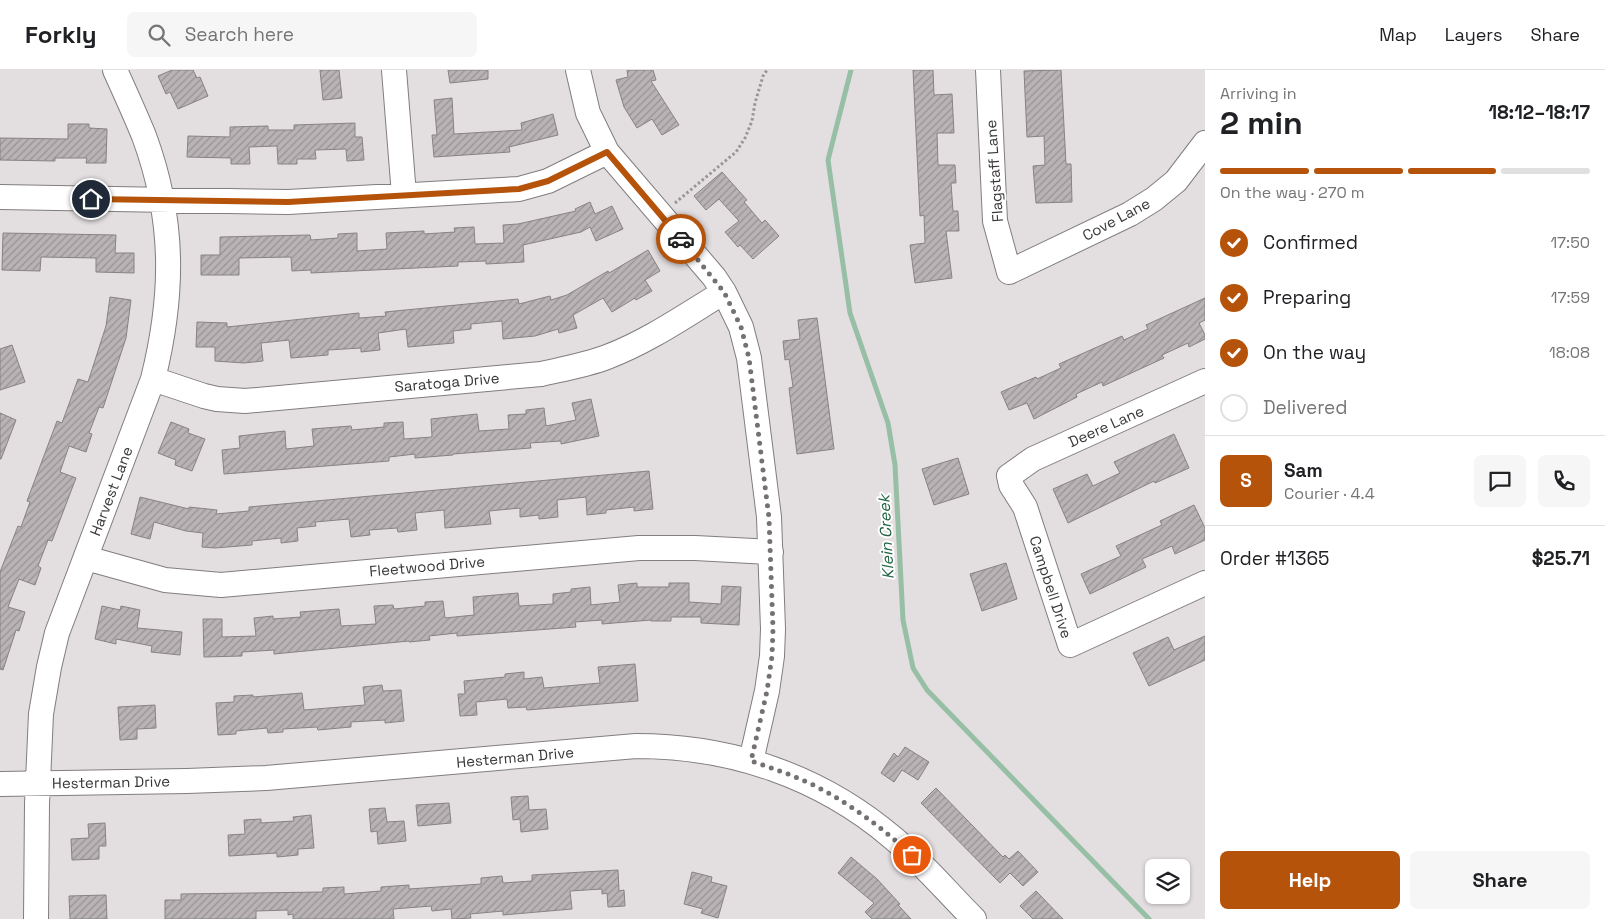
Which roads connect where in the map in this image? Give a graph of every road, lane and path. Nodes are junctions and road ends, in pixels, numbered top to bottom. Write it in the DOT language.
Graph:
graph roads {
  1 [pos="115,70"];
  2 [pos="394,70"];
  3 [pos="578,70"];
  4 [pos="767,70"];
  5 [pos="988,70"];
  6 [pos="1205,142"];
  7 [pos="607,152"];
  8 [pos="404,194"];
  9 [pos="0,197"];
  10 [pos="162,200"];
  11 [pos="661,215"];
  12 [pos="1009,272"];
  13 [pos="724,292"];
  14 [pos="153,379"];
  15 [pos="1205,381"];
  16 [pos="1009,476"];
  17 [pos="771,552"];
  18 [pos="86,558"];
  19 [pos="1205,583"];
  20 [pos="751,761"];
  21 [pos="38,783"];
  22 [pos="0,784"];
  23 [pos="36,919"];
  24 [pos="974,919"];
  1 -- 10 [label="street, Harvest Lane"];
  2 -- 8 [label="street"];
  3 -- 7 [label="street"];
  4 -- 11 [label="path"];
  5 -- 12 [label="street, Flagstaff Lane"];
  6 -- 12 [label="street, Cove Lane"];
  7 -- 8 [label="street"];
  7 -- 11 [label="street"];
  8 -- 10 [label="street"];
  9 -- 10 [label="street"];
  10 -- 14 [label="street, Harvest Lane"];
  11 -- 13 [label="street"];
  13 -- 14 [label="street, Saratoga Drive"];
  13 -- 17 [label="street"];
  14 -- 18 [label="street, Harvest Lane"];
  15 -- 16 [label="street, Deere Lane"];
  16 -- 19 [label="street, Campbell Drive"];
  17 -- 18 [label="street, Fleetwood Drive"];
  17 -- 20 [label="street"];
  18 -- 21 [label="street, Harvest Lane"];
  20 -- 21 [label="street, Hesterman Drive"];
  20 -- 24 [label="street, Hesterman Drive"];
  21 -- 22 [label="street, Hesterman Drive"];
  21 -- 23 [label="street, Harvest Lane"];
}
